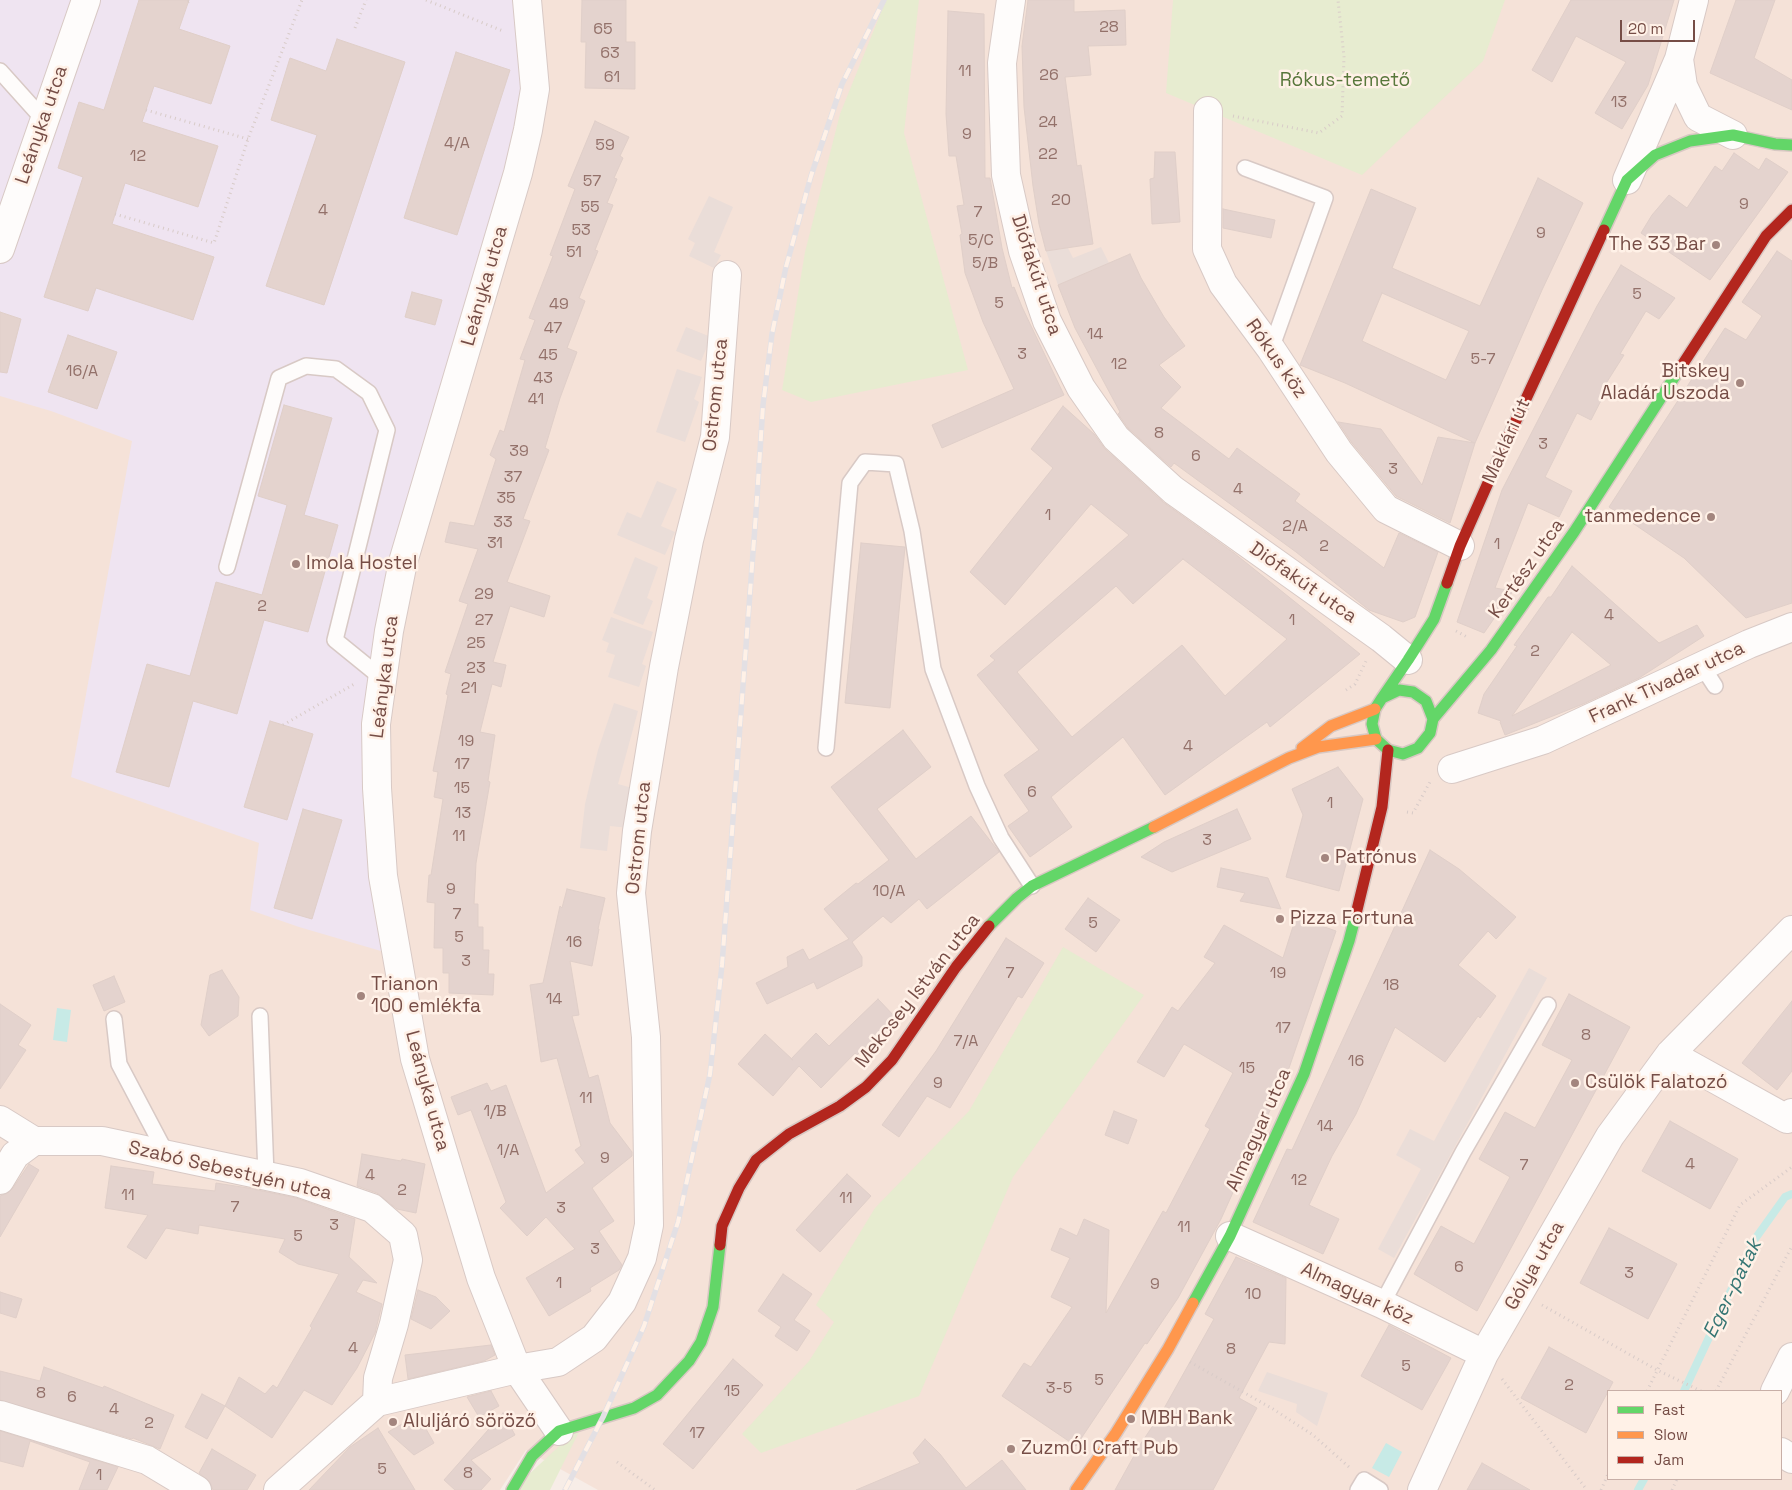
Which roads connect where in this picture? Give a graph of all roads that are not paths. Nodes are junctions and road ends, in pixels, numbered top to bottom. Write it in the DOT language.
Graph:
graph roads {
  1 [pos="527,0"];
  2 [pos="1011,0"];
  3 [pos="1694,0"];
  4 [pos="79,4"];
  5 [pos="1679,59"];
  6 [pos="0,71"];
  7 [pos="1208,111"];
  8 [pos="44,120"];
  9 [pos="1734,135"];
  10 [pos="1792,145"];
  11 [pos="1245,168"];
  12 [pos="1627,180"];
  13 [pos="1792,210"];
  14 [pos="0,250"];
  15 [pos="727,276"];
  16 [pos="1271,349"];
  17 [pos="1460,546"];
  18 [pos="227,567"];
  19 [pos="1792,627"];
  20 [pos="1408,660"];
  21 [pos="383,679"];
  22 [pos="1382,698"];
  23 [pos="1375,709"];
  24 [pos="1433,718"];
  25 [pos="1376,739"];
  26 [pos="826,748"];
  27 [pos="1388,750"];
  28 [pos="1289,758"];
  29 [pos="1452,769"];
  30 [pos="1032,886"];
  31 [pos="1792,930"];
  32 [pos="1548,1005"];
  33 [pos="260,1016"];
  34 [pos="114,1019"];
  35 [pos="1670,1054"];
  36 [pos="1792,1113"];
  37 [pos="0,1120"];
  38 [pos="34,1141"];
  39 [pos="167,1155"];
  40 [pos="266,1175"];
  41 [pos="0,1180"];
  42 [pos="1230,1236"];
  43 [pos="1382,1304"];
  44 [pos="1484,1354"];
  45 [pos="1792,1358"];
  46 [pos="517,1369"];
  47 [pos="1776,1390"];
  48 [pos="377,1402"];
  49 [pos="0,1415"];
  50 [pos="559,1431"];
  51 [pos="1361,1485"];
  52 [pos="197,1490"];
  53 [pos="278,1490"];
  54 [pos="512,1490"];
  55 [pos="1076,1490"];
  56 [pos="1380,1490"];
  57 [pos="1422,1490"];
  1 -- 21 [label="street, Leányka utca"];
  2 -- 20 [label="street, Diófakút utca"];
  3 -- 5 [label="street, Maklári út"];
  4 -- 8 [label="street, Leányka utca"];
  5 -- 9 [label="street"];
  5 -- 12 [label="street, Maklári út"];
  6 -- 8 [label="lane"];
  7 -- 16 [label="street, Rókus köz"];
  8 -- 14 [label="street, Leányka utca"];
  9 -- 10 [label="street"];
  9 -- 12 [label="street, Maklári út"];
  11 -- 16 [label="lane"];
  12 -- 17 [label="street, Maklári út"];
  13 -- 24 [label="street, Kertész utca"];
  15 -- 46 [label="street, Ostrom utca"];
  16 -- 17 [label="street, Rókus köz"];
  17 -- 20 [label="street, Maklári út"];
  18 -- 21 [label="lane"];
  19 -- 29 [label="street, Frank Tivadar utca"];
  20 -- 22 [label="street, Maklári út"];
  21 -- 46 [label="street, Leányka utca"];
  22 -- 23 [label="street"];
  22 -- 24 [label="street"];
  23 -- 25 [label="street"];
  23 -- 28 [label="street, Mekcsey István utca"];
  24 -- 27 [label="street"];
  25 -- 27 [label="street"];
  25 -- 28 [label="street, Mekcsey István utca"];
  26 -- 30 [label="lane"];
  27 -- 42 [label="street, Almagyar utca"];
  28 -- 30 [label="street, Mekcsey István utca"];
  30 -- 50 [label="street, Mekcsey István utca"];
  31 -- 35 [label="street, Gólya utca"];
  32 -- 43 [label="lane"];
  33 -- 40 [label="lane"];
  34 -- 39 [label="lane"];
  35 -- 36 [label="street"];
  35 -- 44 [label="street, Gólya utca"];
  37 -- 38 [label="street"];
  38 -- 39 [label="street, Szabó Sebestyén utca"];
  38 -- 41 [label="street"];
  39 -- 40 [label="street, Szabó Sebestyén utca"];
  40 -- 48 [label="street, Szabó Sebestyén utca"];
  42 -- 43 [label="street, Almagyar köz"];
  42 -- 55 [label="street, Almagyar utca"];
  43 -- 44 [label="street, Almagyar köz"];
  44 -- 57 [label="street, Gólya utca"];
  45 -- 47 [label="street"];
  46 -- 48 [label="street, Ostrom utca"];
  46 -- 50 [label="street, Leányka utca"];
  48 -- 53 [label="street"];
  49 -- 52 [label="street"];
  50 -- 54 [label="street"];
  51 -- 56 [label="lane"];
}
